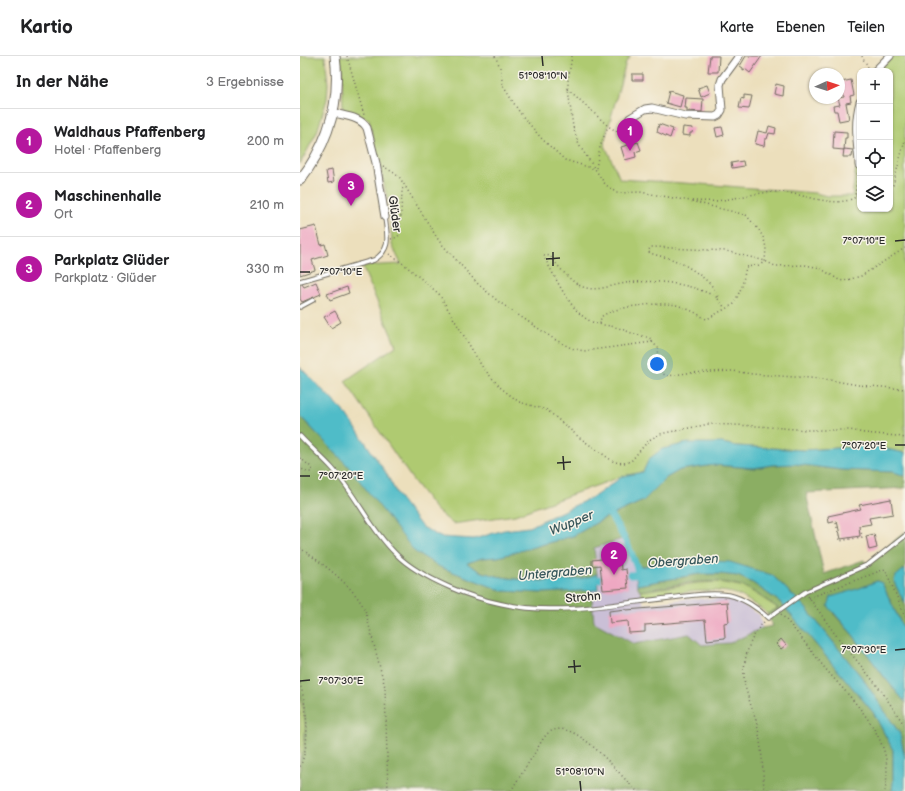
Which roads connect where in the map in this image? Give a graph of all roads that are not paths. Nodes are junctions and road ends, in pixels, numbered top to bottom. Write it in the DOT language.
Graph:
graph roads {
  1 [pos="335,56"];
  2 [pos="739,56"];
  3 [pos="890,56"];
  4 [pos="878,68"];
  5 [pos="860,104"];
  6 [pos="334,113"];
  7 [pos="624,127"];
  8 [pos="857,140"];
  9 [pos="300,180"];
  10 [pos="385,217"];
  11 [pos="300,281"];
  12 [pos="313,300"];
  13 [pos="300,307"];
  14 [pos="300,436"];
  15 [pos="905,536"];
  1 -- 6 [label="main road"];
  2 -- 7 [label="street"];
  3 -- 4 [label="street"];
  5 -- 8 [label="street"];
  6 -- 9 [label="main road"];
  6 -- 10 [label="street, Glüder"];
  10 -- 11 [label="lane, Glüder"];
  12 -- 13 [label="lane"];
  14 -- 15 [label="lane, Strohn"];
}
